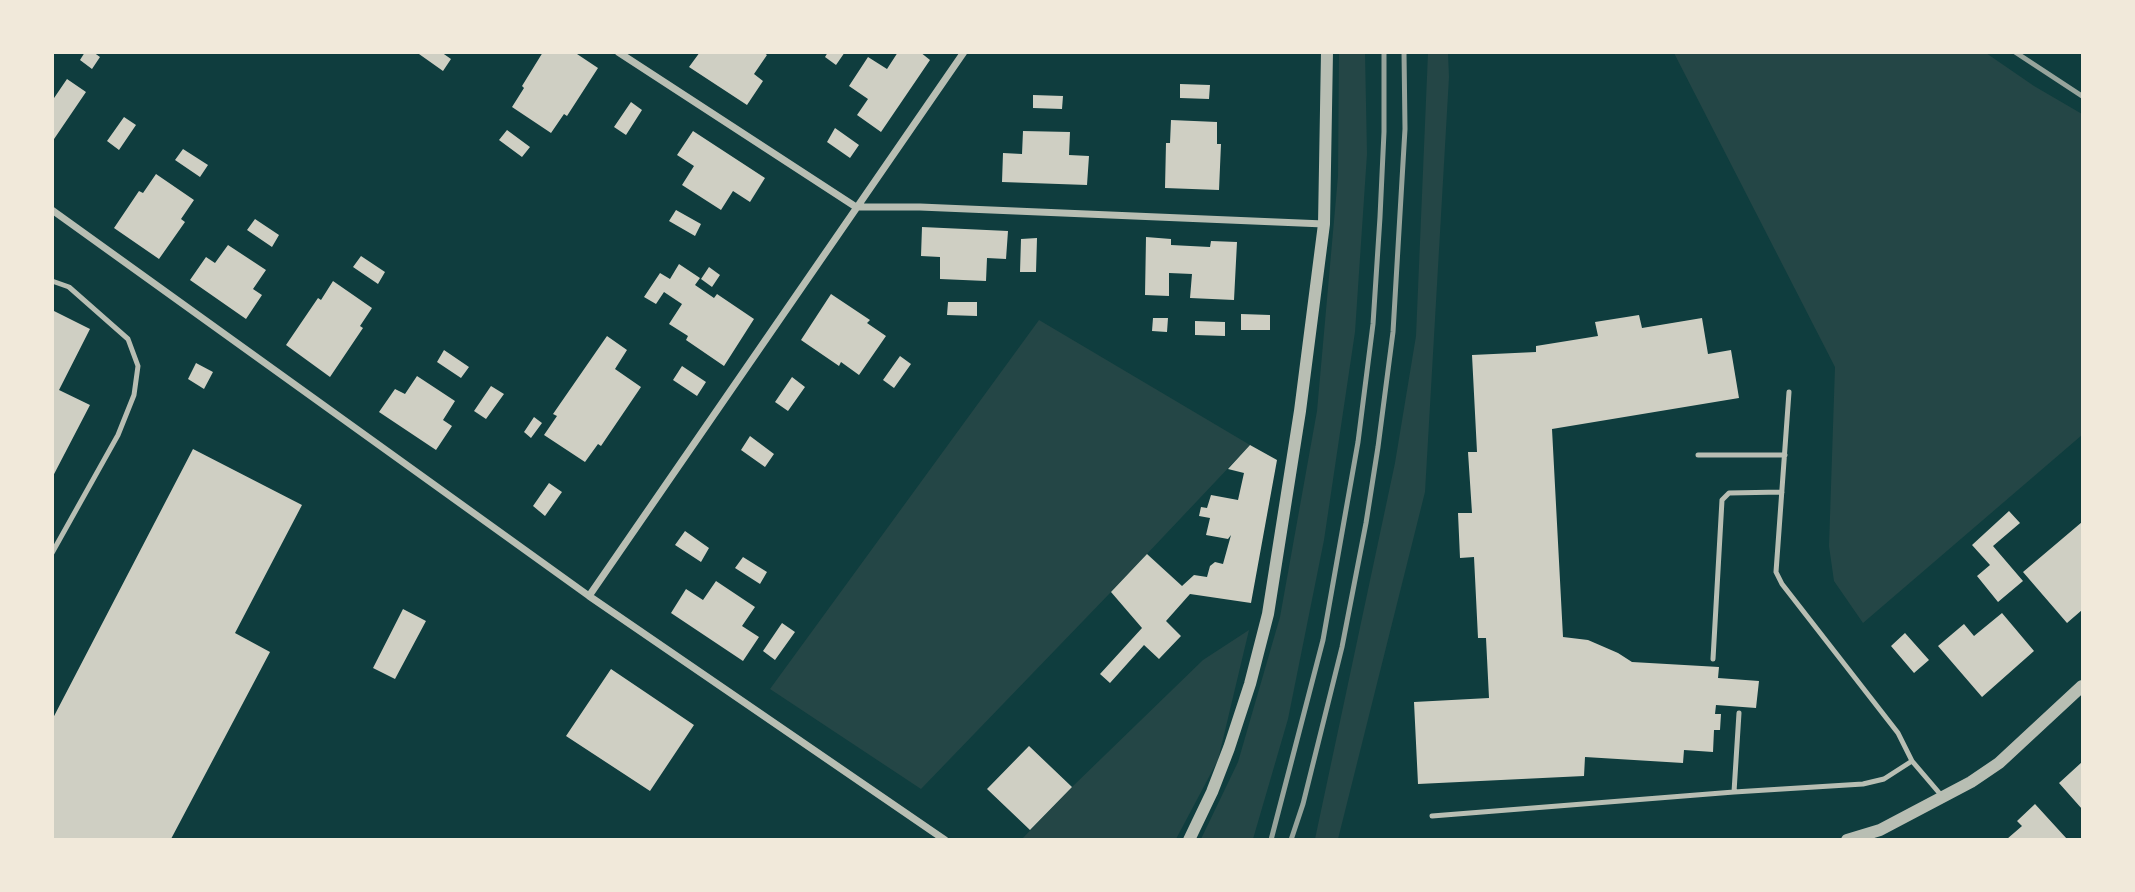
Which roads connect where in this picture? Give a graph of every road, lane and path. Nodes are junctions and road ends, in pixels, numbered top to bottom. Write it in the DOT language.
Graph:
graph roads {
  1 [pos="618,52"];
  2 [pos="964,52"];
  3 [pos="1327,52"];
  4 [pos="856,207"];
  5 [pos="52,210"];
  6 [pos="1324,224"];
  7 [pos="52,281"];
  8 [pos="1789,392"];
  9 [pos="1785,454"];
  10 [pos="1698,455"];
  11 [pos="1782,492"];
  12 [pos="52,552"];
  13 [pos="589,596"];
  14 [pos="1713,659"];
  15 [pos="2082,686"];
  16 [pos="1740,713"];
  17 [pos="1912,761"];
  18 [pos="1734,792"];
  19 [pos="1944,798"];
  20 [pos="1432,816"];
  21 [pos="945,839"];
  22 [pos="1189,839"];
  23 [pos="1847,839"];
  1 -- 4 [label="street"];
  2 -- 4 [label="street"];
  3 -- 6 [label="street"];
  4 -- 6 [label="street"];
  4 -- 13 [label="street"];
  5 -- 13 [label="street"];
  6 -- 22 [label="street"];
  7 -- 12 [label="lane"];
  8 -- 9 [label="lane"];
  9 -- 10 [label="lane"];
  9 -- 11 [label="lane"];
  11 -- 14 [label="lane"];
  11 -- 17 [label="lane"];
  13 -- 21 [label="street"];
  15 -- 19 [label="street"];
  16 -- 18 [label="lane"];
  17 -- 18 [label="lane"];
  17 -- 19 [label="lane"];
  18 -- 20 [label="lane"];
  19 -- 23 [label="street"];
}
